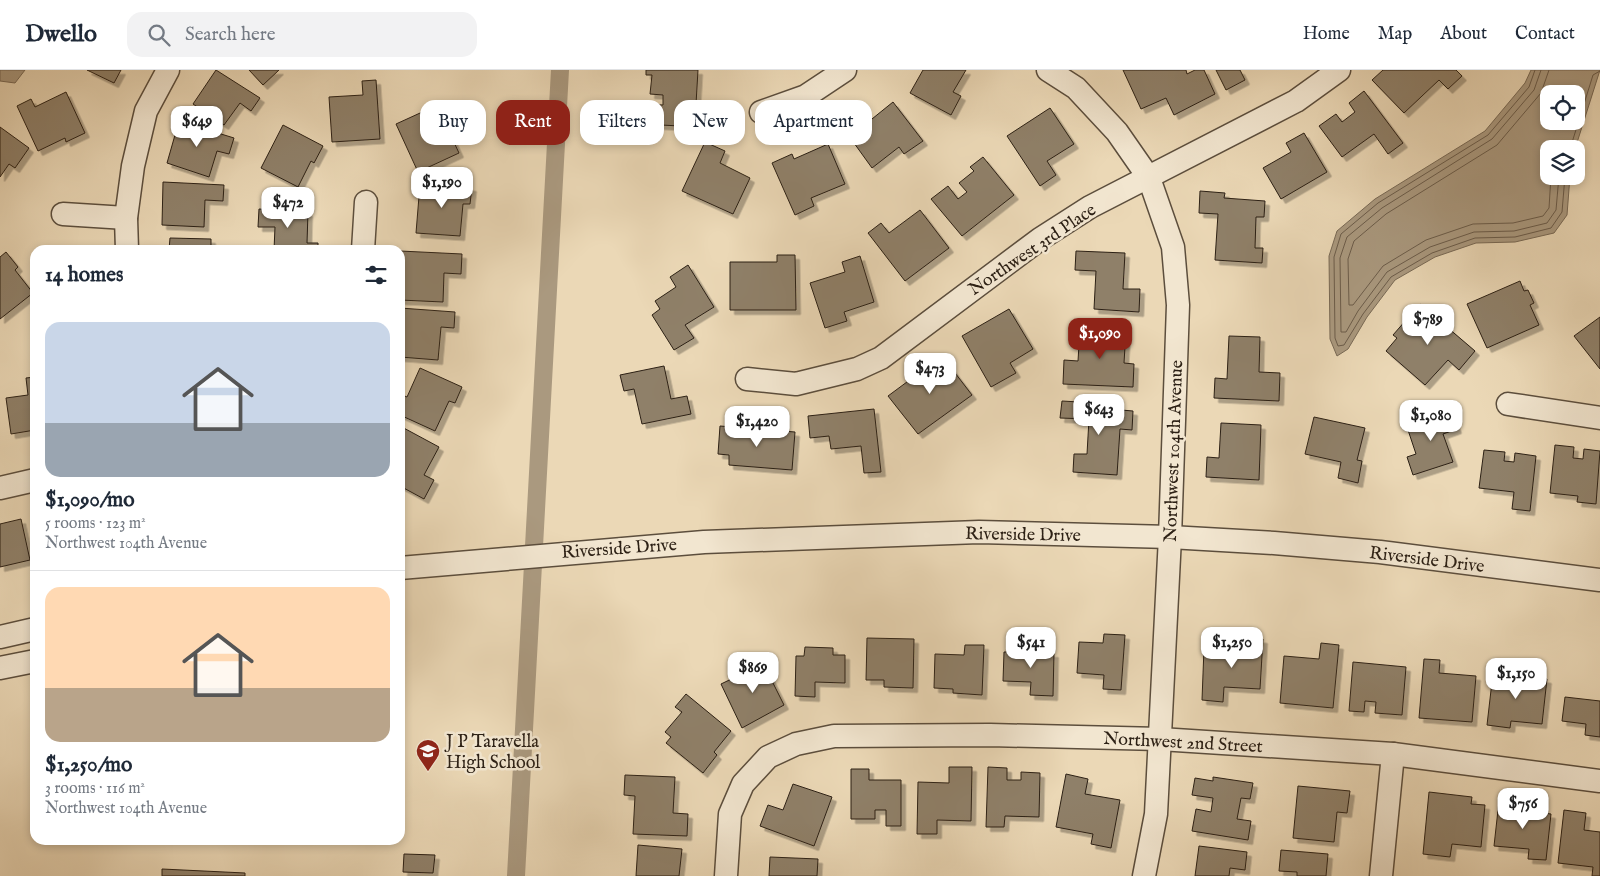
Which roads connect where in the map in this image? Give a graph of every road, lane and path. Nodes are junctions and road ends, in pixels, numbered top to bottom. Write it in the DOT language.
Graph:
graph roads {
  1 [pos="168,70"];
  2 [pos="845,70"];
  3 [pos="1048,70"];
  4 [pos="1339,70"];
  5 [pos="795,100"];
  6 [pos="1149,178"];
  7 [pos="366,202"];
  8 [pos="63,214"];
  9 [pos="126,218"];
  10 [pos="127,245"];
  11 [pos="363,245"];
  12 [pos="747,379"];
  13 [pos="1508,404"];
  14 [pos="1600,418"];
  15 [pos="30,481"];
  16 [pos="0,488"];
  17 [pos="1170,537"];
  18 [pos="445,565"];
  19 [pos="405,568"];
  20 [pos="405,576"];
  21 [pos="1600,580"];
  22 [pos="30,630"];
  23 [pos="0,637"];
  24 [pos="30,662"];
  25 [pos="0,668"];
  26 [pos="1160,739"];
  27 [pos="1393,754"];
  28 [pos="1600,781"];
  29 [pos="726,876"];
  30 [pos="1144,876"];
  31 [pos="1381,876"];
  1 -- 9 [label="street"];
  2 -- 5 [label="street"];
  3 -- 6 [label="street, Northwest 104th Avenue"];
  4 -- 6 [label="street, Northwest 3rd Place"];
  6 -- 12 [label="street, Northwest 3rd Place"];
  6 -- 17 [label="street, Northwest 104th Avenue"];
  7 -- 11 [label="street"];
  8 -- 9 [label="street"];
  9 -- 10 [label="street"];
  13 -- 14 [label="street"];
  15 -- 16 [label="street"];
  17 -- 18 [label="street, Riverside Drive"];
  17 -- 21 [label="street, Riverside Drive"];
  17 -- 26 [label="street, Northwest 104th Avenue"];
  18 -- 19 [label="street, Riverside Drive"];
  18 -- 20 [label="street, Riverside Drive"];
  22 -- 23 [label="street"];
  24 -- 25 [label="street"];
  26 -- 27 [label="street, Northwest 2nd Street"];
  26 -- 29 [label="street, Northwest 2nd Street"];
  26 -- 30 [label="street, Northwest 104th Avenue"];
  27 -- 28 [label="street, Northwest 2nd Street"];
  27 -- 31 [label="street"];
}
